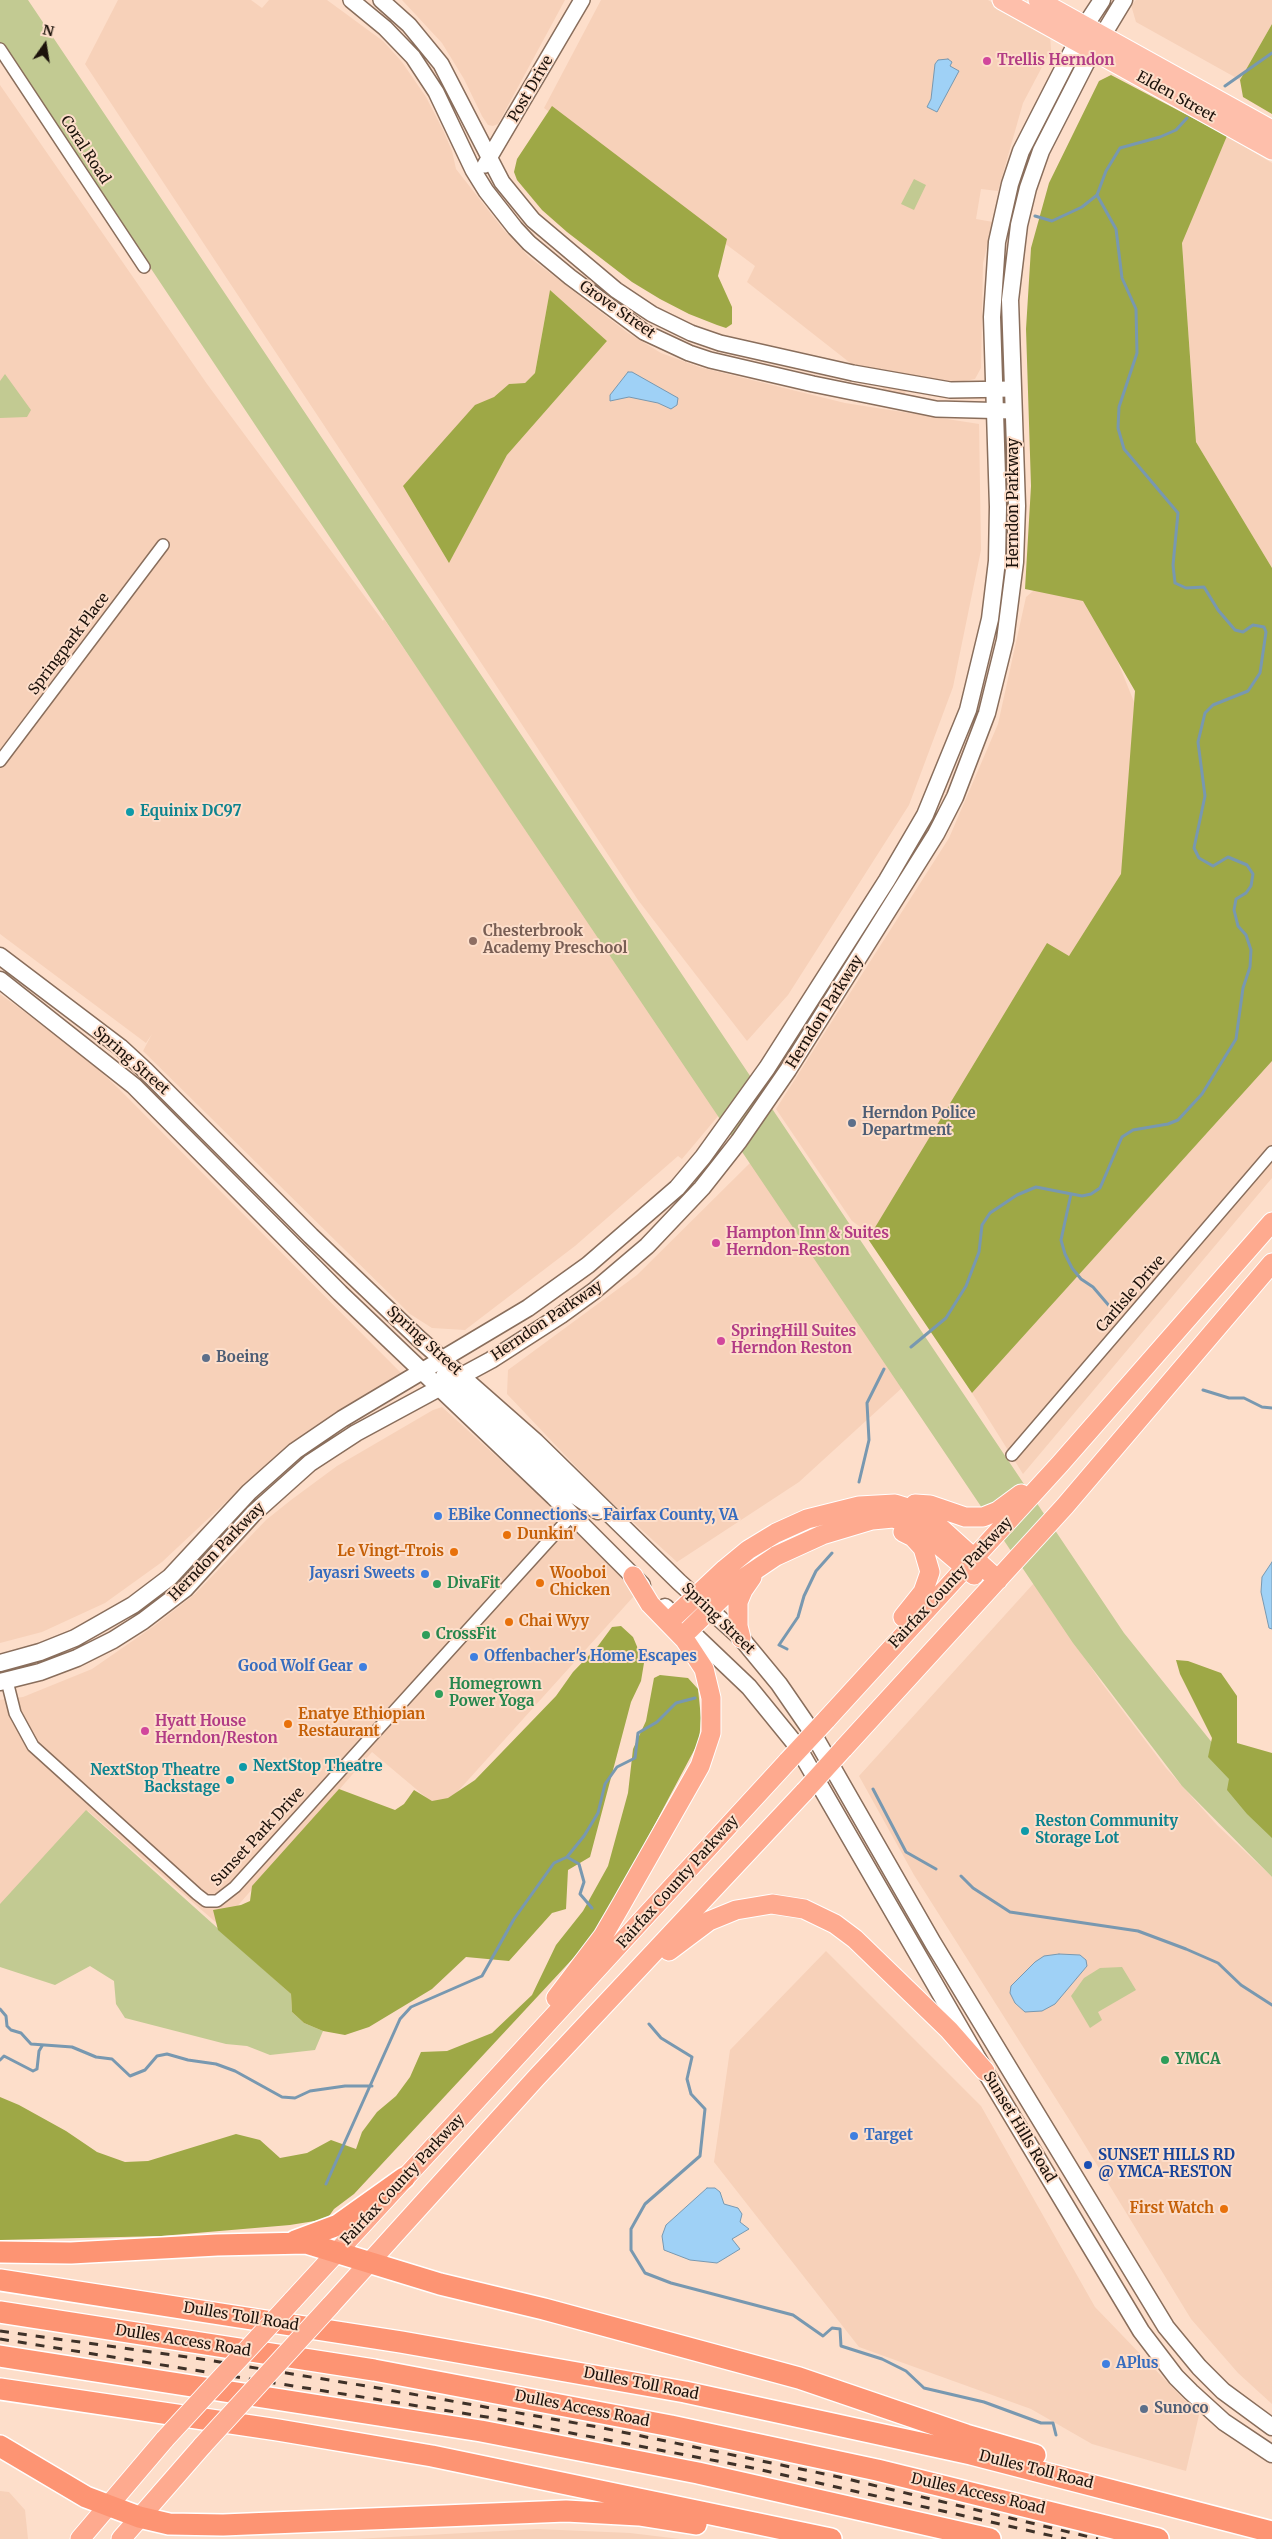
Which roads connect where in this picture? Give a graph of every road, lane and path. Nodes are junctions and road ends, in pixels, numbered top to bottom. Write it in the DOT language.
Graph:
graph roads {
  1 [pos="351,0"];
  2 [pos="381,0"];
  3 [pos="582,0"];
  4 [pos="1002,0"];
  5 [pos="1038,0"];
  6 [pos="1102,0"];
  7 [pos="1124,0"];
  8 [pos="1081,34"];
  9 [pos="1097,43"];
  10 [pos="0,49"];
  11 [pos="1272,130"];
  12 [pos="1272,150"];
  13 [pos="490,159"];
  14 [pos="476,176"];
  15 [pos="144,267"];
  16 [pos="994,390"];
  17 [pos="1012,390"];
  18 [pos="994,411"];
  19 [pos="1013,411"];
  20 [pos="163,545"];
  21 [pos="0,762"];
  22 [pos="0,956"];
  23 [pos="0,980"];
  24 [pos="1272,1152"];
  25 [pos="1272,1222"];
  26 [pos="1272,1263"];
  27 [pos="433,1366"];
  28 [pos="450,1382"];
  29 [pos="1012,1456"];
  30 [pos="1060,1464"];
  31 [pos="903,1505"];
  32 [pos="572,1515"];
  33 [pos="847,1527"];
  34 [pos="969,1562"];
  35 [pos="764,1564"];
  36 [pos="633,1576"];
  37 [pos="994,1585"];
  38 [pos="695,1596"];
  39 [pos="710,1608"];
  40 [pos="675,1616"];
  41 [pos="689,1630"];
  42 [pos="741,1638"];
  43 [pos="0,1663"];
  44 [pos="865,1677"];
  45 [pos="3,1682"];
  46 [pos="822,1749"];
  47 [pos="809,1764"];
  48 [pos="616,1994"];
  49 [pos="510,2063"];
  50 [pos="985,2071"];
  51 [pos="404,2178"];
  52 [pos="289,2242"];
  53 [pos="0,2252"];
  54 [pos="336,2252"];
  55 [pos="370,2263"];
  56 [pos="0,2280"];
  57 [pos="0,2312"];
  58 [pos="0,2356"];
  59 [pos="0,2390"];
  60 [pos="1272,2427"];
  61 [pos="0,2446"];
  62 [pos="1272,2454"];
  63 [pos="106,2506"];
  64 [pos="1198,2511"];
  65 [pos="139,2517"];
  66 [pos="184,2525"];
  67 [pos="1272,2532"];
  68 [pos="80,2539"];
  69 [pos="121,2539"];
  70 [pos="156,2539"];
  71 [pos="810,2539"];
  72 [pos="831,2539"];
  73 [pos="990,2539"];
  74 [pos="1158,2539"];
  1 -- 14 [label="street, Grove Street"];
  2 -- 13 [label="street, Grove Street"];
  3 -- 13 [label="street, Post Drive"];
  4 -- 8 [label="main road, Elden Street"];
  5 -- 8 [label="main road, Elden Street"];
  6 -- 8 [label="main road, Herndon Parkway"];
  7 -- 9 [label="main road, Herndon Parkway"];
  8 -- 9 [label="main road, Elden Street"];
  8 -- 16 [label="main road, Herndon Parkway"];
  9 -- 11 [label="main road, Elden Street"];
  9 -- 12 [label="main road, Elden Street"];
  9 -- 17 [label="main road, Herndon Parkway"];
  10 -- 15 [label="street, Coral Road"];
  13 -- 14 [label="street, Post Drive"];
  13 -- 16 [label="street, Grove Street"];
  14 -- 18 [label="street, Grove Street"];
  16 -- 17 [label="street, Grove Street"];
  16 -- 18 [label="main road, Herndon Parkway"];
  17 -- 19 [label="main road, Herndon Parkway"];
  18 -- 19 [label="street, Grove Street"];
  18 -- 27 [label="main road, Herndon Parkway"];
  19 -- 28 [label="main road, Herndon Parkway"];
  20 -- 21 [label="street, Springpark Place"];
  22 -- 27 [label="main road, Spring Street"];
  23 -- 27 [label="main road, Spring Street"];
  24 -- 29 [label="street, Carlisle Drive"];
  25 -- 30 [label="highway, Fairfax County Parkway"];
  26 -- 37 [label="highway, Fairfax County Parkway"];
  27 -- 28 [label="main road, Spring Street"];
  27 -- 28 [label="main road, Spring Street"];
  27 -- 43 [label="main road, Herndon Parkway"];
  28 -- 32 [label="main road, Spring Street"];
  28 -- 38 [label="main road, Spring Street"];
  28 -- 45 [label="main road, Herndon Parkway"];
  30 -- 31 [label="highway"];
  30 -- 34 [label="highway, Fairfax County Parkway"];
  31 -- 34 [label="highway"];
  31 -- 38 [label="highway"];
  32 -- 36 [label="main road, Spring Street"];
  32 -- 45 [label="street, Sunset Park Drive"];
  33 -- 34 [label="highway"];
  33 -- 35 [label="highway"];
  33 -- 44 [label="highway"];
  34 -- 37 [label="highway"];
  34 -- 44 [label="highway, Fairfax County Parkway"];
  35 -- 39 [label="highway"];
  35 -- 42 [label="highway"];
  36 -- 40 [label="main road, Spring Street"];
  36 -- 49 [label="highway"];
  37 -- 48 [label="highway, Fairfax County Parkway, bridge"];
  38 -- 39 [label="main road, Spring Street"];
  38 -- 40 [label="highway"];
  39 -- 41 [label="highway"];
  39 -- 42 [label="main road, Spring Street"];
  40 -- 41 [label="main road, Spring Street"];
  41 -- 47 [label="main road, Spring Street"];
  42 -- 46 [label="main road, Spring Street"];
  44 -- 49 [label="highway, Fairfax County Parkway, bridge"];
  46 -- 60 [label="main road, Sunset Hills Road"];
  47 -- 50 [label="main road, Sunset Hills Road"];
  48 -- 50 [label="highway"];
  48 -- 55 [label="highway, Fairfax County Parkway"];
  49 -- 51 [label="highway, Fairfax County Parkway"];
  50 -- 62 [label="main road, Sunset Hills Road"];
  51 -- 52 [label="highway"];
  51 -- 54 [label="highway, Fairfax County Parkway"];
  52 -- 53 [label="highway"];
  52 -- 54 [label="highway"];
  54 -- 55 [label="highway"];
  54 -- 63 [label="highway, Fairfax County Parkway, bridge"];
  55 -- 64 [label="highway"];
  55 -- 65 [label="highway, Fairfax County Parkway, bridge"];
  56 -- 64 [label="highway, Dulles Toll Road"];
  57 -- 74 [label="highway, Dulles Access Road"];
  58 -- 73 [label="highway"];
  59 -- 72 [label="highway"];
  61 -- 63 [label="highway"];
  63 -- 65 [label="highway"];
  63 -- 68 [label="highway, Fairfax County Parkway"];
  64 -- 67 [label="highway, Dulles Toll Road"];
  65 -- 66 [label="highway"];
  65 -- 69 [label="highway, Fairfax County Parkway"];
  66 -- 70 [label="highway"];
  66 -- 71 [label="highway"];
}
